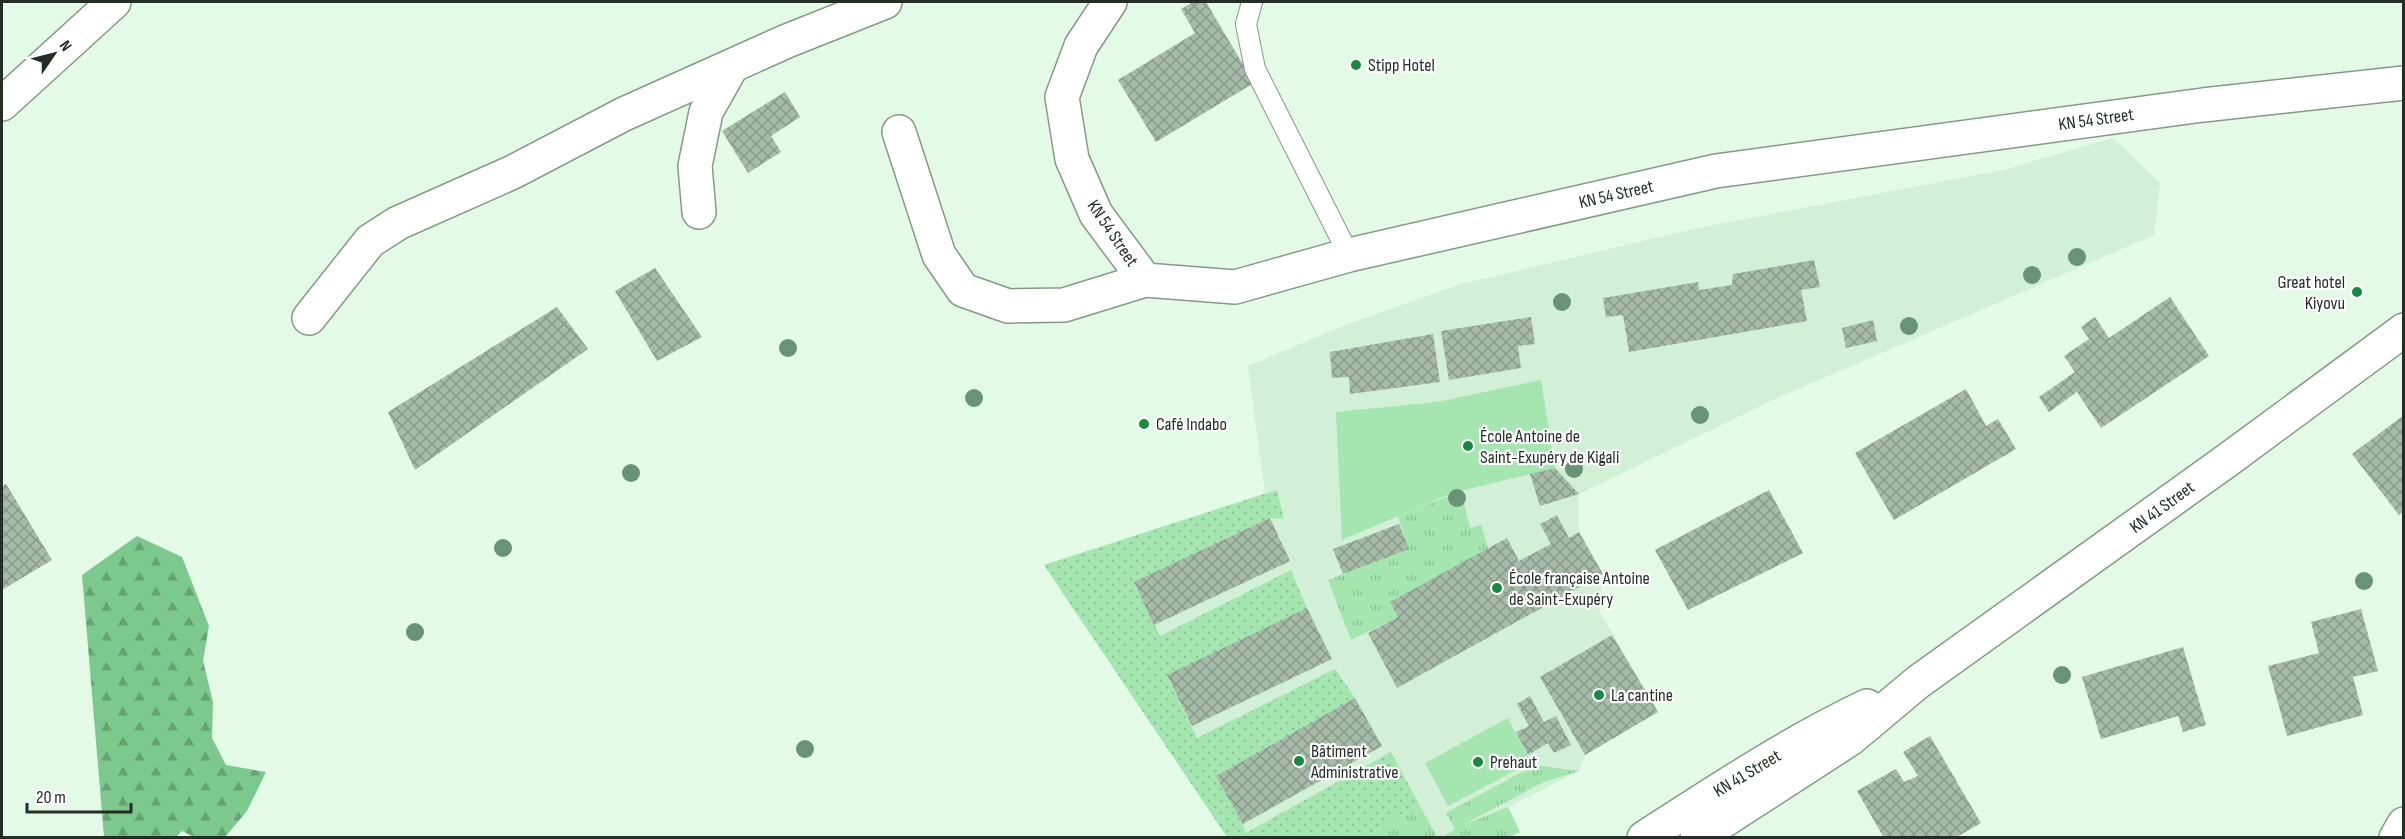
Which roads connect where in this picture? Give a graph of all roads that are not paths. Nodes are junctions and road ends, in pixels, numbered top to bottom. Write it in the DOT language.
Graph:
graph roads {
  1 [pos="114,2"];
  2 [pos="885,2"];
  3 [pos="1110,2"];
  4 [pos="1252,2"];
  5 [pos="732,66"];
  6 [pos="2403,82"];
  7 [pos="2,104"];
  8 [pos="899,132"];
  9 [pos="699,212"];
  10 [pos="1349,255"];
  11 [pos="1145,280"];
  12 [pos="309,318"];
  13 [pos="2403,330"];
  14 [pos="1918,682"];
  15 [pos="2403,824"];
  16 [pos="1644,837"];
  17 [pos="1697,837"];
  18 [pos="2396,837"];
  1 -- 7 [label="street"];
  2 -- 5 [label="street"];
  3 -- 11 [label="street, KN 54 Street"];
  4 -- 10 [label="lane"];
  5 -- 9 [label="street"];
  5 -- 12 [label="street"];
  6 -- 10 [label="street, KN 54 Street"];
  8 -- 11 [label="street"];
  10 -- 11 [label="street, KN 54 Street"];
  13 -- 14 [label="street, KN 41 Street"];
  14 -- 16 [label="street, KN 41 Street"];
  14 -- 17 [label="street, KN 41 Street"];
  15 -- 18 [label="street"];
}
